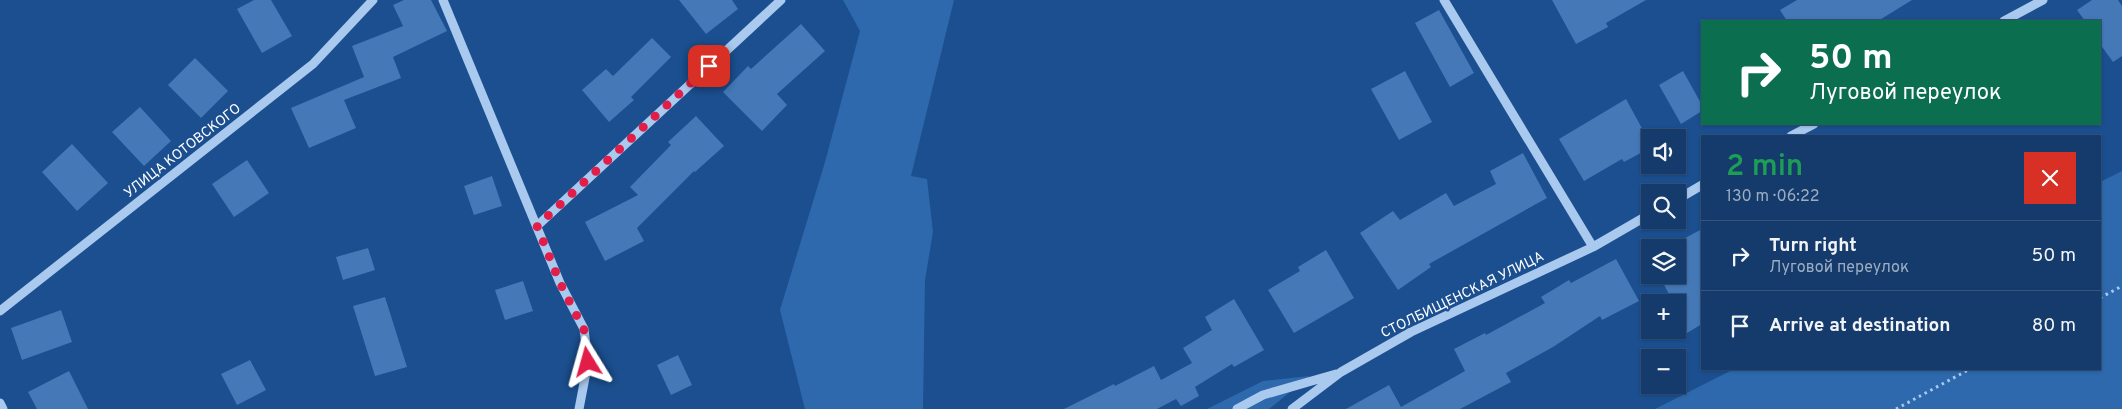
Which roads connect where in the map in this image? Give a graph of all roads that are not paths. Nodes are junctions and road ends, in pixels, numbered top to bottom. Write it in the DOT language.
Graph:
graph roads {
  1 [pos="373,0"];
  2 [pos="443,0"];
  3 [pos="781,0"];
  4 [pos="1444,0"];
  5 [pos="2043,0"];
  6 [pos="2006,20"];
  7 [pos="1812,125"];
  8 [pos="1793,135"];
  9 [pos="1701,186"];
  10 [pos="1686,194"];
  11 [pos="1641,219"];
  12 [pos="537,226"];
  13 [pos="1593,247"];
  14 [pos="0,311"];
  15 [pos="1341,372"];
  16 [pos="0,404"];
  17 [pos="3,409"];
  18 [pos="579,409"];
  19 [pos="1236,409"];
  20 [pos="1292,409"];
  1 -- 14 [label="street, УЛИЦА КОТОВСКОГО"];
  2 -- 12 [label="street"];
  3 -- 12 [label="street"];
  4 -- 13 [label="street"];
  5 -- 6 [label="street"];
  7 -- 8 [label="street"];
  9 -- 10 [label="street"];
  11 -- 13 [label="street, СТОЛБИЩЕНСКАЯ УЛИЦА"];
  12 -- 18 [label="street"];
  13 -- 15 [label="street, СТОЛБИЩЕНСКАЯ УЛИЦА"];
  15 -- 19 [label="street"];
  15 -- 20 [label="street, СТОЛБИЩЕНСКАЯ УЛИЦА"];
  16 -- 17 [label="street"];
}
